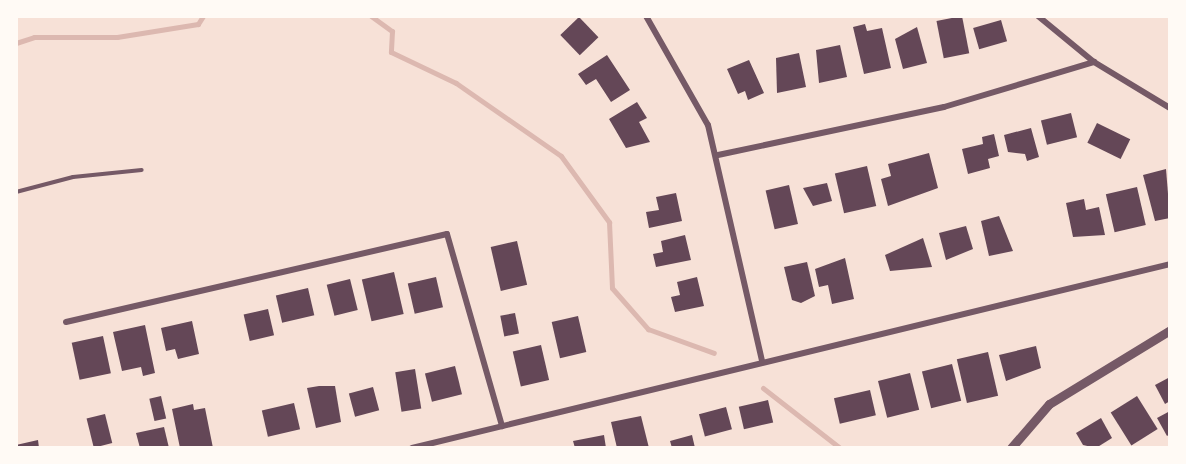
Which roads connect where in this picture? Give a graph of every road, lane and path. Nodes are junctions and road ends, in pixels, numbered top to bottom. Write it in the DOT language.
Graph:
graph roads {
  1 [pos="646,16"];
  2 [pos="1038,16"];
  3 [pos="1094,62"];
  4 [pos="1170,108"];
  5 [pos="718,155"];
  6 [pos="142,170"];
  7 [pos="16,192"];
  8 [pos="1170,264"];
  9 [pos="66,322"];
  10 [pos="1170,330"];
  11 [pos="762,360"];
  12 [pos="502,426"];
  13 [pos="412,447"];
  14 [pos="1011,447"];
  1 -- 5 [label="street"];
  2 -- 3 [label="street"];
  3 -- 4 [label="street"];
  3 -- 5 [label="street"];
  5 -- 11 [label="street"];
  6 -- 7 [label="lane"];
  8 -- 11 [label="street"];
  9 -- 12 [label="street"];
  10 -- 14 [label="street"];
  11 -- 12 [label="street"];
  12 -- 13 [label="street"];
}
